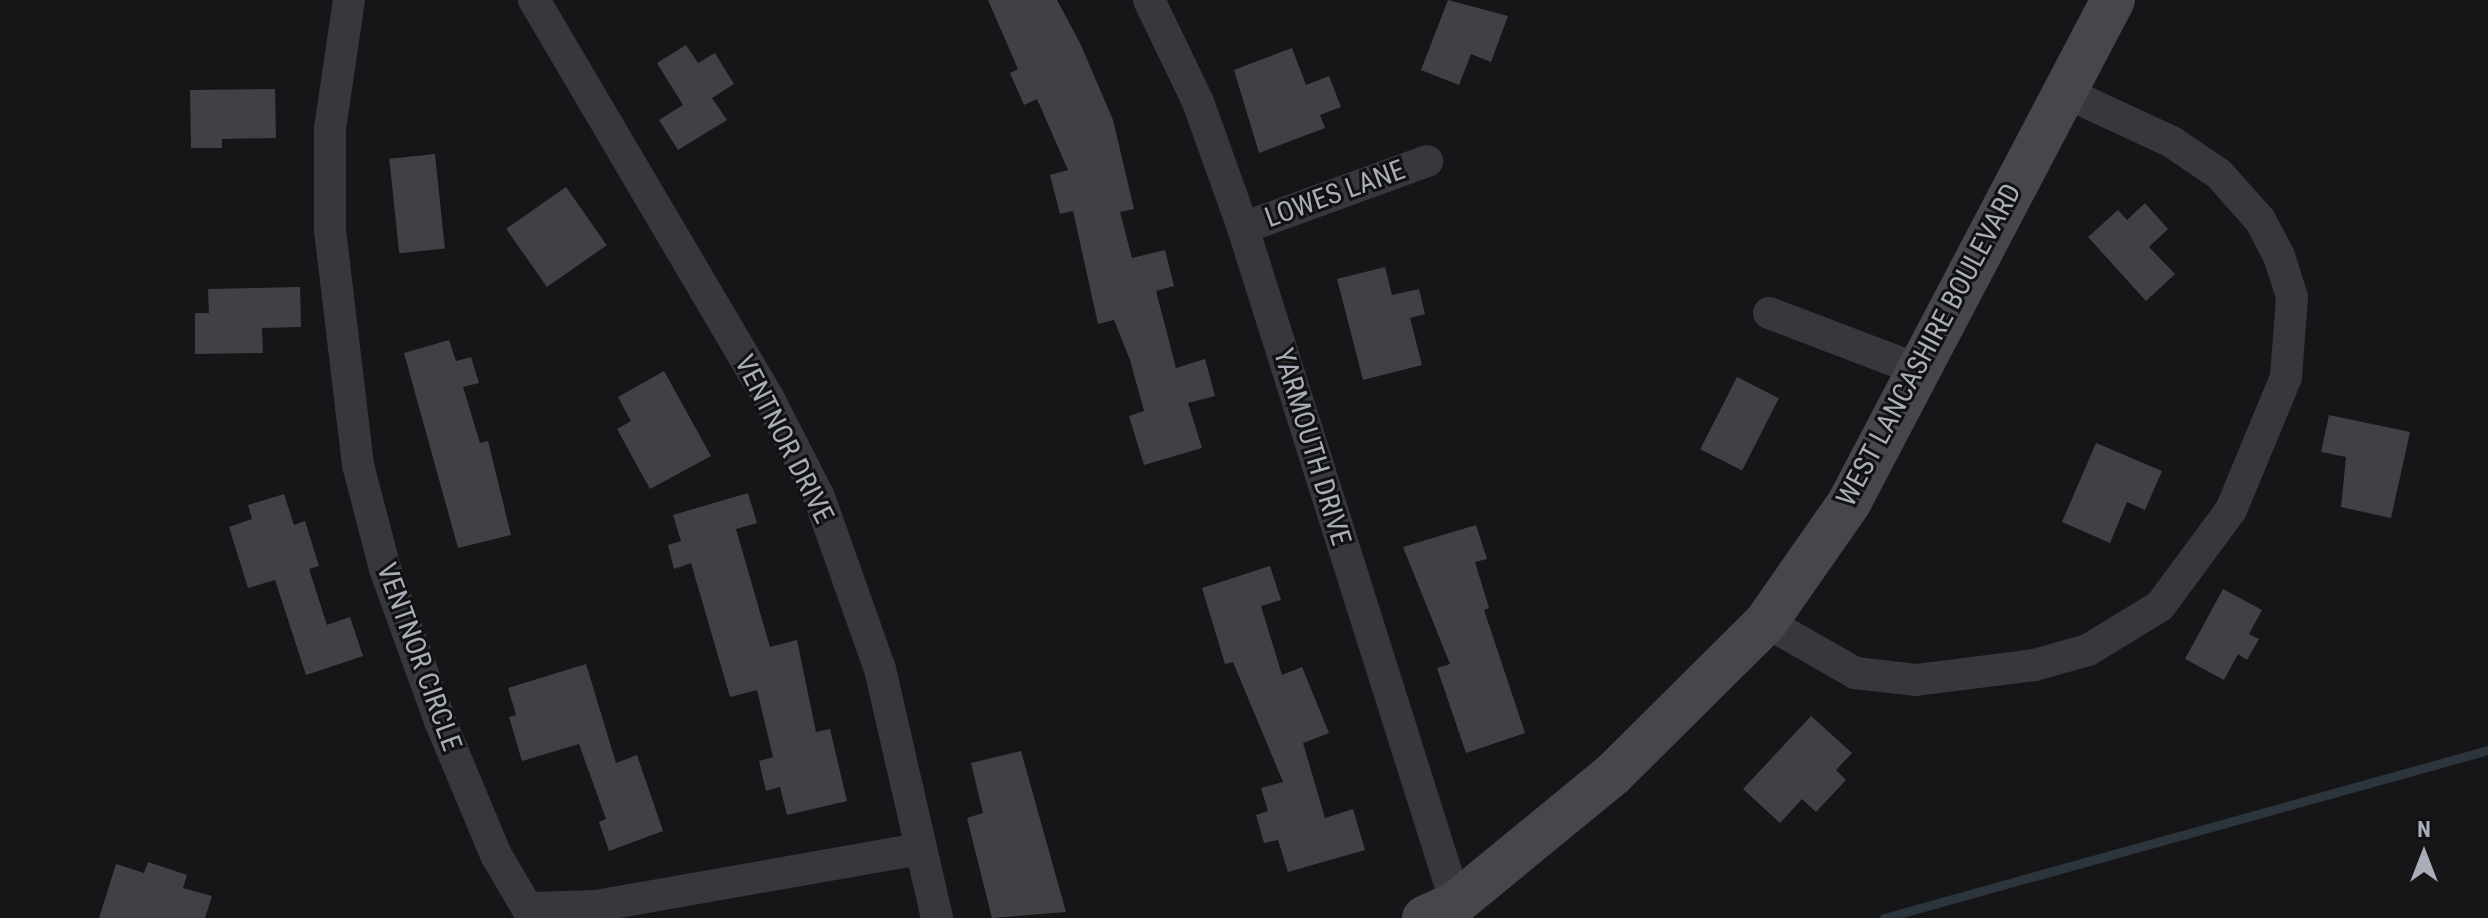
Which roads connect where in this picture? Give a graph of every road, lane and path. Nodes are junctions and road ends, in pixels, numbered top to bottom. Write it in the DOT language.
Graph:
graph roads {
  1 [pos="349,0"];
  2 [pos="534,0"];
  3 [pos="1149,0"];
  4 [pos="2113,0"];
  5 [pos="2060,90"];
  6 [pos="1427,161"];
  7 [pos="1243,228"];
  8 [pos="1769,313"];
  9 [pos="1922,371"];
  10 [pos="1766,622"];
  11 [pos="920,849"];
  12 [pos="1440,910"];
  13 [pos="533,913"];
  14 [pos="937,918"];
  1 -- 13 [label="street, VENTNOR CIRCLE"];
  2 -- 11 [label="street, VENTNOR DRIVE"];
  3 -- 7 [label="street, YARMOUTH DRIVE"];
  4 -- 5 [label="main road, WEST LANCASHIRE BOULEVARD"];
  5 -- 9 [label="main road, WEST LANCASHIRE BOULEVARD"];
  5 -- 10 [label="street"];
  6 -- 7 [label="street, LOWES LANE"];
  7 -- 12 [label="street, YARMOUTH DRIVE"];
  8 -- 9 [label="street"];
  9 -- 10 [label="main road, WEST LANCASHIRE BOULEVARD"];
  10 -- 12 [label="main road, WEST LANCASHIRE BOULEVARD"];
  11 -- 13 [label="street, VENTNOR CIRCLE"];
  11 -- 14 [label="street, VENTNOR DRIVE"];
}
